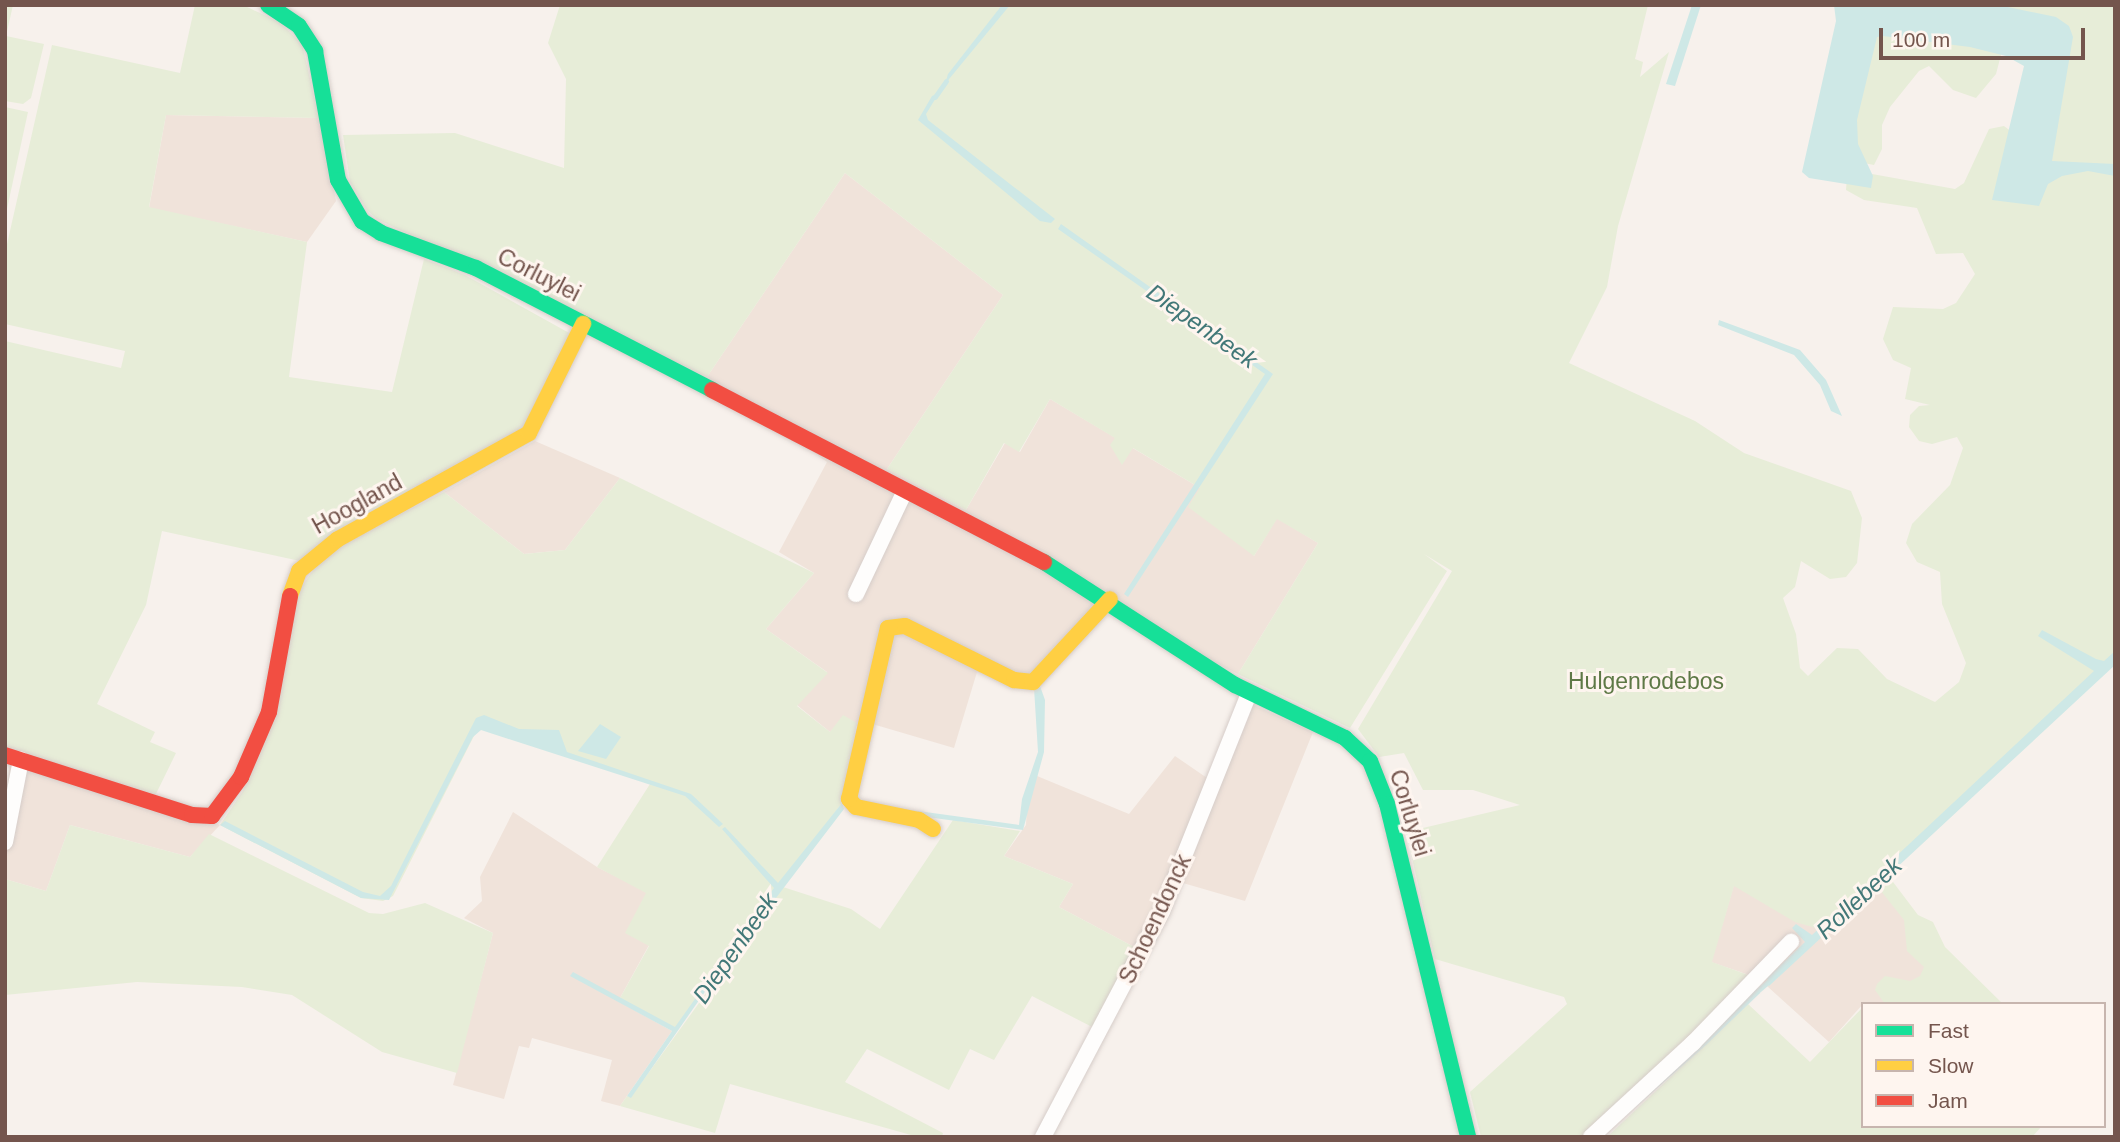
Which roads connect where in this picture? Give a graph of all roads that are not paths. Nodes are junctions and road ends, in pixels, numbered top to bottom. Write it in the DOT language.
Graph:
graph roads {
  1 [pos="271,6"];
  2 [pos="583,324"];
  3 [pos="905,491"];
  4 [pos="856,594"];
  5 [pos="1110,599"];
  6 [pos="1249,693"];
  7 [pos="13,758"];
  8 [pos="933,829"];
  9 [pos="5,842"];
  10 [pos="1791,942"];
  11 [pos="1044,1137"];
  12 [pos="1468,1137"];
  13 [pos="1591,1137"];
  1 -- 2 [label="street, Corluylei"];
  2 -- 3 [label="street, Corluylei"];
  2 -- 7 [label="street, Hoogland"];
  3 -- 4 [label="street"];
  3 -- 5 [label="street, Corluylei"];
  5 -- 6 [label="street, Corluylei"];
  5 -- 8 [label="street"];
  6 -- 11 [label="street, Schoendonck"];
  6 -- 12 [label="street, Corluylei"];
  7 -- 9 [label="street"];
  10 -- 13 [label="street"];
}
